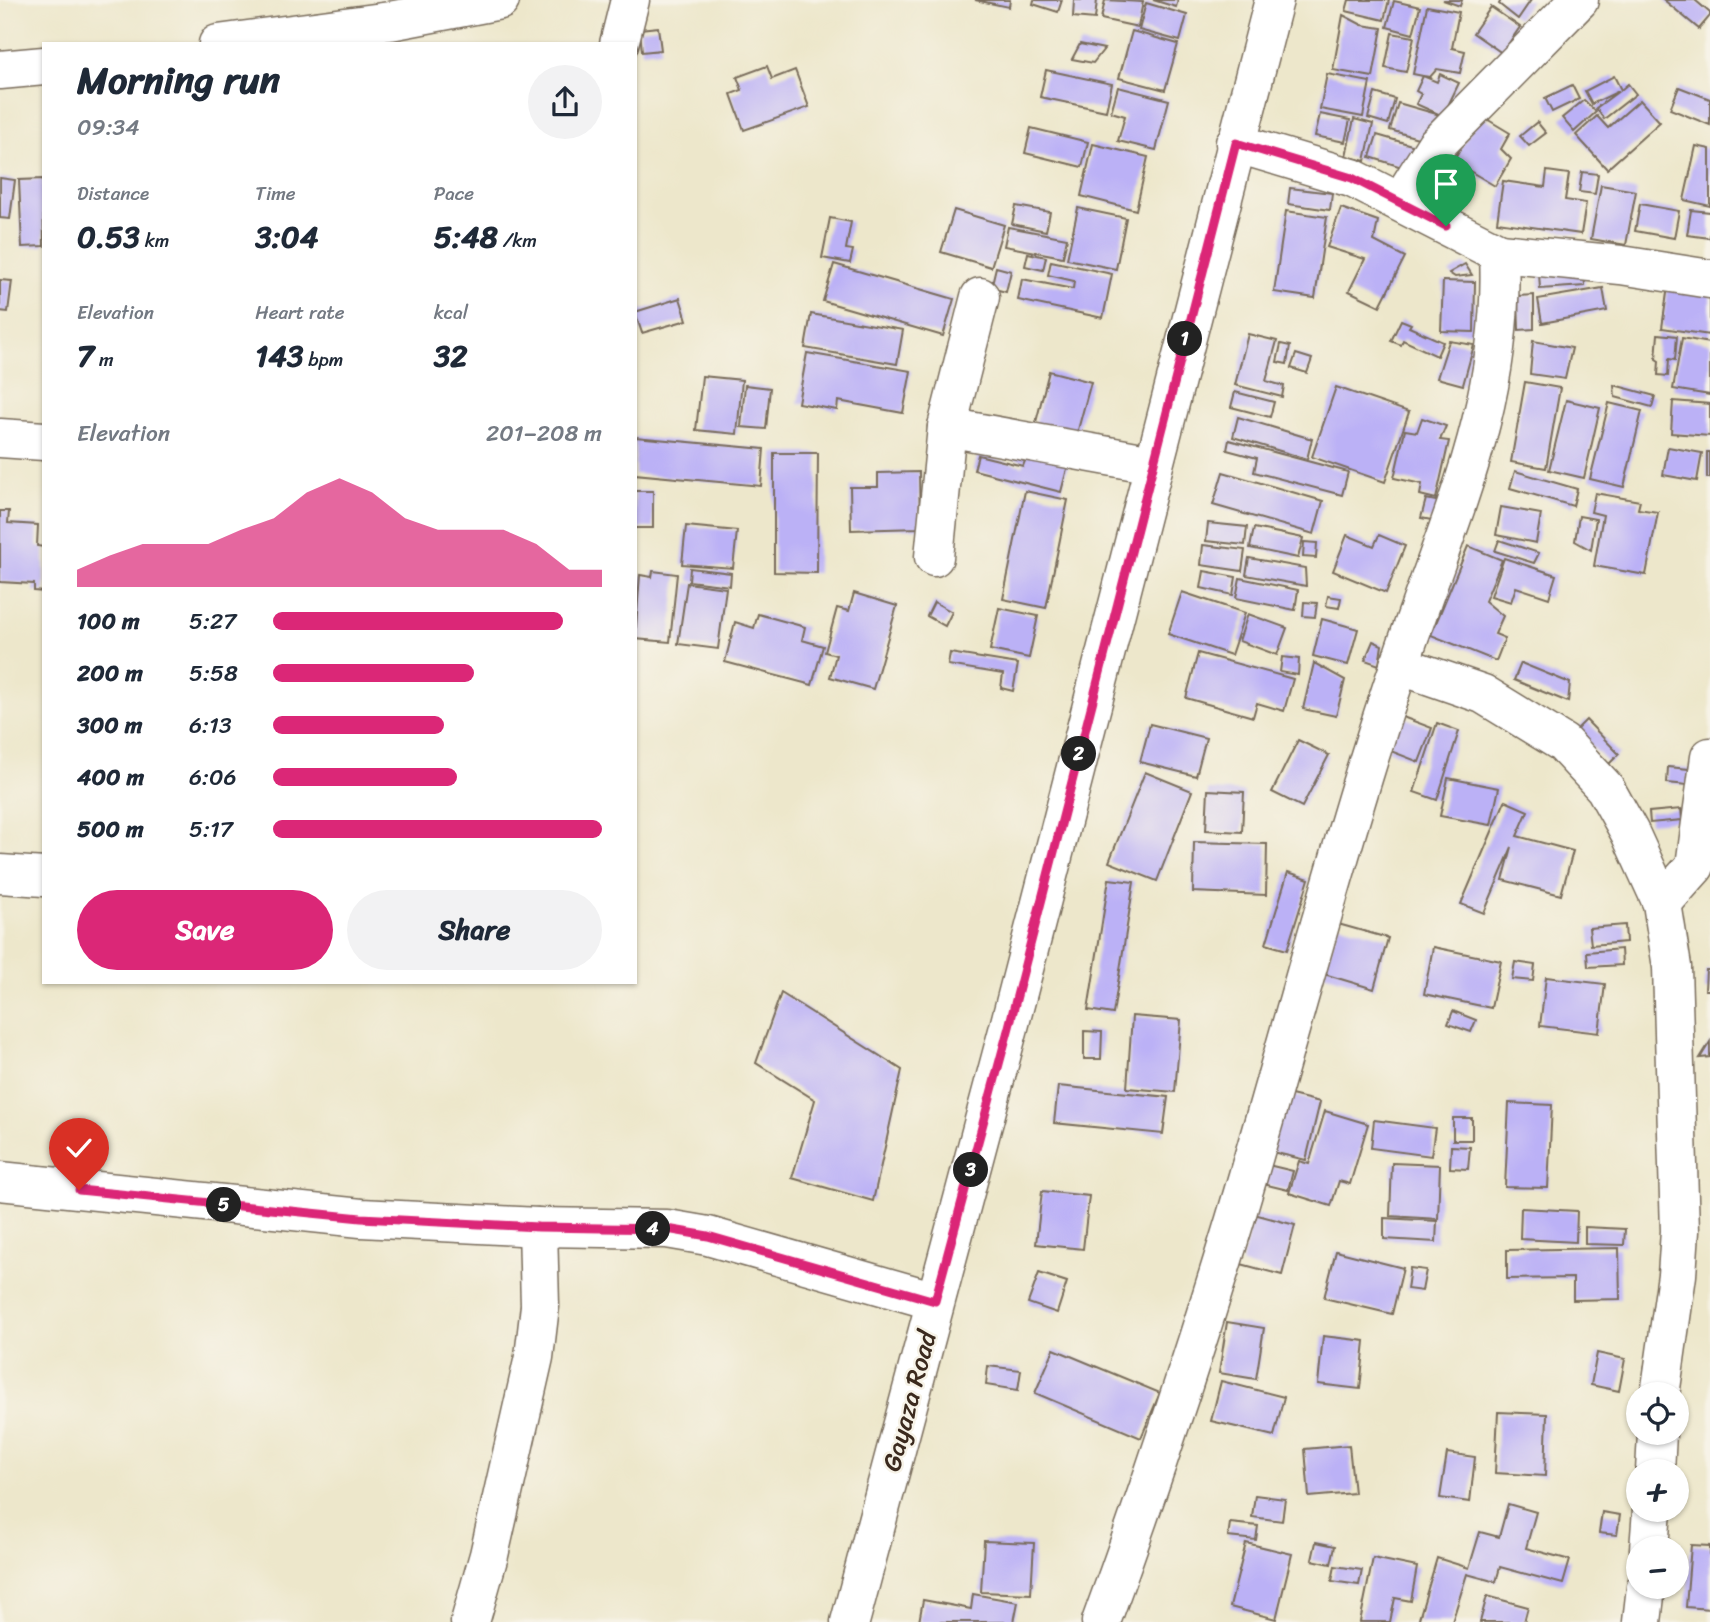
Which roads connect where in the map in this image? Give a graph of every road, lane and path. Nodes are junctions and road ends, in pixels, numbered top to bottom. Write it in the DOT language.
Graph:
graph roads {
  1 [pos="500,0"];
  2 [pos="630,0"];
  3 [pos="1273,0"];
  4 [pos="1579,0"];
  5 [pos="233,42"];
  6 [pos="620,42"];
  7 [pos="42,66"];
  8 [pos="0,70"];
  9 [pos="1236,143"];
  10 [pos="1400,202"];
  11 [pos="1499,253"];
  12 [pos="1710,279"];
  13 [pos="980,297"];
  14 [pos="947,427"];
  15 [pos="0,438"];
  16 [pos="42,441"];
  17 [pos="1153,464"];
  18 [pos="934,557"];
  19 [pos="1399,665"];
  20 [pos="1710,757"];
  21 [pos="1703,867"];
  22 [pos="0,874"];
  23 [pos="42,877"];
  24 [pos="1661,903"];
  25 [pos="0,1181"];
  26 [pos="538,1227"];
  27 [pos="935,1301"];
  28 [pos="1662,1382"];
  29 [pos="1645,1599"];
  30 [pos="470,1622"];
  31 [pos="850,1622"];
  32 [pos="1101,1622"];
  33 [pos="1642,1622"];
  1 -- 5 [label="street"];
  2 -- 6 [label="street"];
  3 -- 9 [label="street, Gayaza Road"];
  4 -- 10 [label="street"];
  7 -- 8 [label="street"];
  9 -- 10 [label="street"];
  9 -- 17 [label="street, Gayaza Road"];
  10 -- 11 [label="street"];
  11 -- 12 [label="street"];
  11 -- 19 [label="street"];
  13 -- 14 [label="street"];
  14 -- 17 [label="street"];
  14 -- 18 [label="street"];
  15 -- 16 [label="street"];
  17 -- 27 [label="street, Gayaza Road"];
  19 -- 24 [label="street"];
  19 -- 32 [label="street"];
  20 -- 21 [label="street"];
  21 -- 24 [label="street"];
  22 -- 23 [label="street"];
  24 -- 28 [label="street"];
  25 -- 26 [label="street"];
  26 -- 27 [label="street"];
  26 -- 30 [label="street"];
  27 -- 31 [label="street, Gayaza Road"];
  29 -- 33 [label="street"];
}
